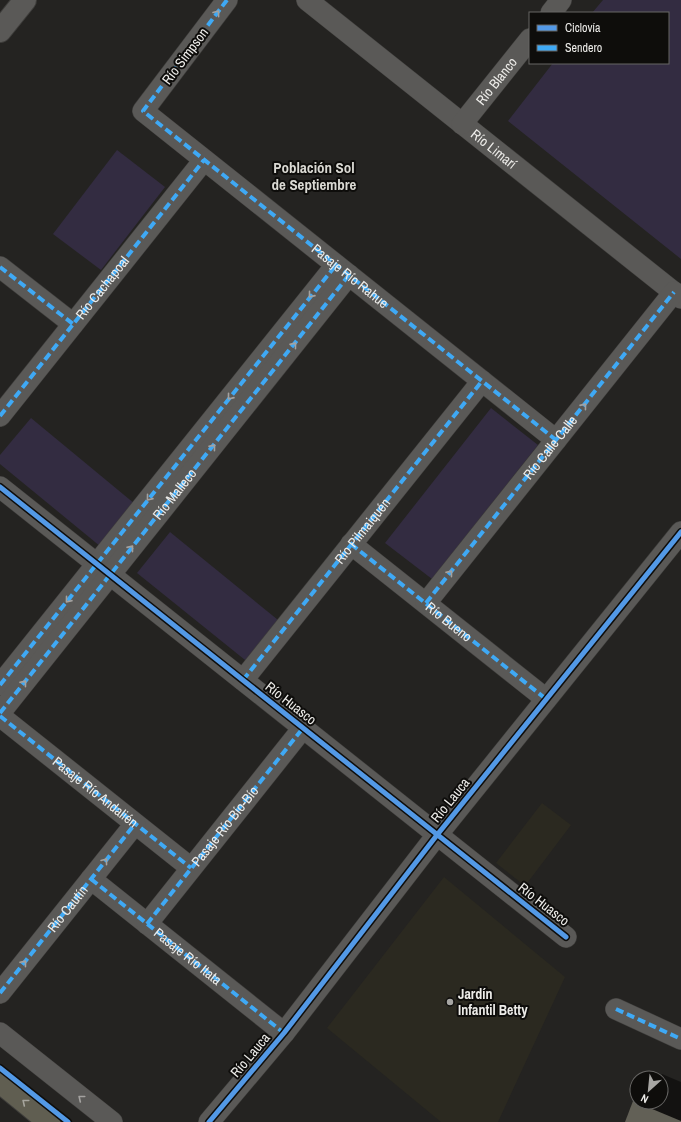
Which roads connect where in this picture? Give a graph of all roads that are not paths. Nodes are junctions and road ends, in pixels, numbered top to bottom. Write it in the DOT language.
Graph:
graph roads {
  1 [pos="25,0"];
  2 [pos="227,0"];
  3 [pos="307,0"];
  4 [pos="561,0"];
  5 [pos="552,12"];
  6 [pos="0,32"];
  7 [pos="529,40"];
  8 [pos="143,111"];
  9 [pos="462,124"];
  10 [pos="204,160"];
  11 [pos="0,267"];
  12 [pos="342,270"];
  13 [pos="678,295"];
  14 [pos="73,324"];
  15 [pos="482,380"];
  16 [pos="0,416"];
  17 [pos="556,440"];
  18 [pos="0,487"];
  19 [pos="681,532"];
  20 [pos="351,544"];
  21 [pos="104,569"];
  22 [pos="426,603"];
  23 [pos="243,680"];
  24 [pos="0,685"];
  25 [pos="546,699"];
  26 [pos="0,715"];
  27 [pos="303,728"];
  28 [pos="135,824"];
  29 [pos="437,835"];
  30 [pos="191,868"];
  31 [pos="91,880"];
  32 [pos="147,924"];
  33 [pos="566,937"];
  34 [pos="0,994"];
  35 [pos="616,1009"];
  36 [pos="0,1033"];
  37 [pos="284,1033"];
  38 [pos="681,1039"];
  39 [pos="0,1082"];
  40 [pos="49,1122"];
  41 [pos="112,1122"];
  42 [pos="210,1122"];
  1 -- 6 [label="main road"];
  8 -- 2 [label="street, Río Simpson, one-way"];
  3 -- 9 [label="street, Río Limarí"];
  4 -- 5 [label="street"];
  7 -- 9 [label="street, Río Blanco"];
  8 -- 10 [label="street, Pasaje Río Rahue"];
  9 -- 13 [label="street, Río Limarí"];
  10 -- 12 [label="street, Pasaje Río Rahue"];
  10 -- 14 [label="street, Río Cachapoal"];
  11 -- 14 [label="street"];
  12 -- 15 [label="street, Pasaje Río Rahue"];
  12 -- 21 [label="street, Río Malleco"];
  17 -- 13 [label="street, Río Calle Calle, one-way"];
  14 -- 16 [label="street, Río Cachapoal"];
  15 -- 17 [label="street, Pasaje Río Rahue"];
  15 -- 20 [label="street, Río Pilmaiquén"];
  22 -- 17 [label="street, Río Calle Calle, one-way"];
  18 -- 21 [label="street, Río Huasco"];
  19 -- 25 [label="street, Río Lauca"];
  20 -- 22 [label="street, Río Bueno"];
  20 -- 23 [label="street, Río Pilmaiquén"];
  21 -- 23 [label="street, Río Huasco"];
  21 -- 24 [label="street, Río Malleco, one-way"];
  26 -- 21 [label="street, Río Malleco, one-way"];
  22 -- 25 [label="street, Río Bueno"];
  23 -- 27 [label="street, Río Huasco"];
  25 -- 29 [label="street, Río Lauca"];
  26 -- 28 [label="street, Pasaje Río Andalién"];
  27 -- 29 [label="street, Río Huasco"];
  27 -- 30 [label="street, Pasaje Río Bío-Bío"];
  28 -- 30 [label="street, Pasaje Río Andalién"];
  31 -- 28 [label="street, Río Cautín, one-way"];
  29 -- 33 [label="street, Río Huasco"];
  29 -- 37 [label="street, Río Lauca"];
  30 -- 32 [label="street, Pasaje Río Bío-Bío"];
  31 -- 32 [label="street, Pasaje Río Itata"];
  34 -- 31 [label="street, Río Cautín, one-way"];
  32 -- 37 [label="street, Pasaje Río Itata"];
  35 -- 38 [label="street"];
  41 -- 36 [label="street, one-way"];
  37 -- 42 [label="street, Río Lauca"];
  40 -- 39 [label="main road, one-way"];
}
